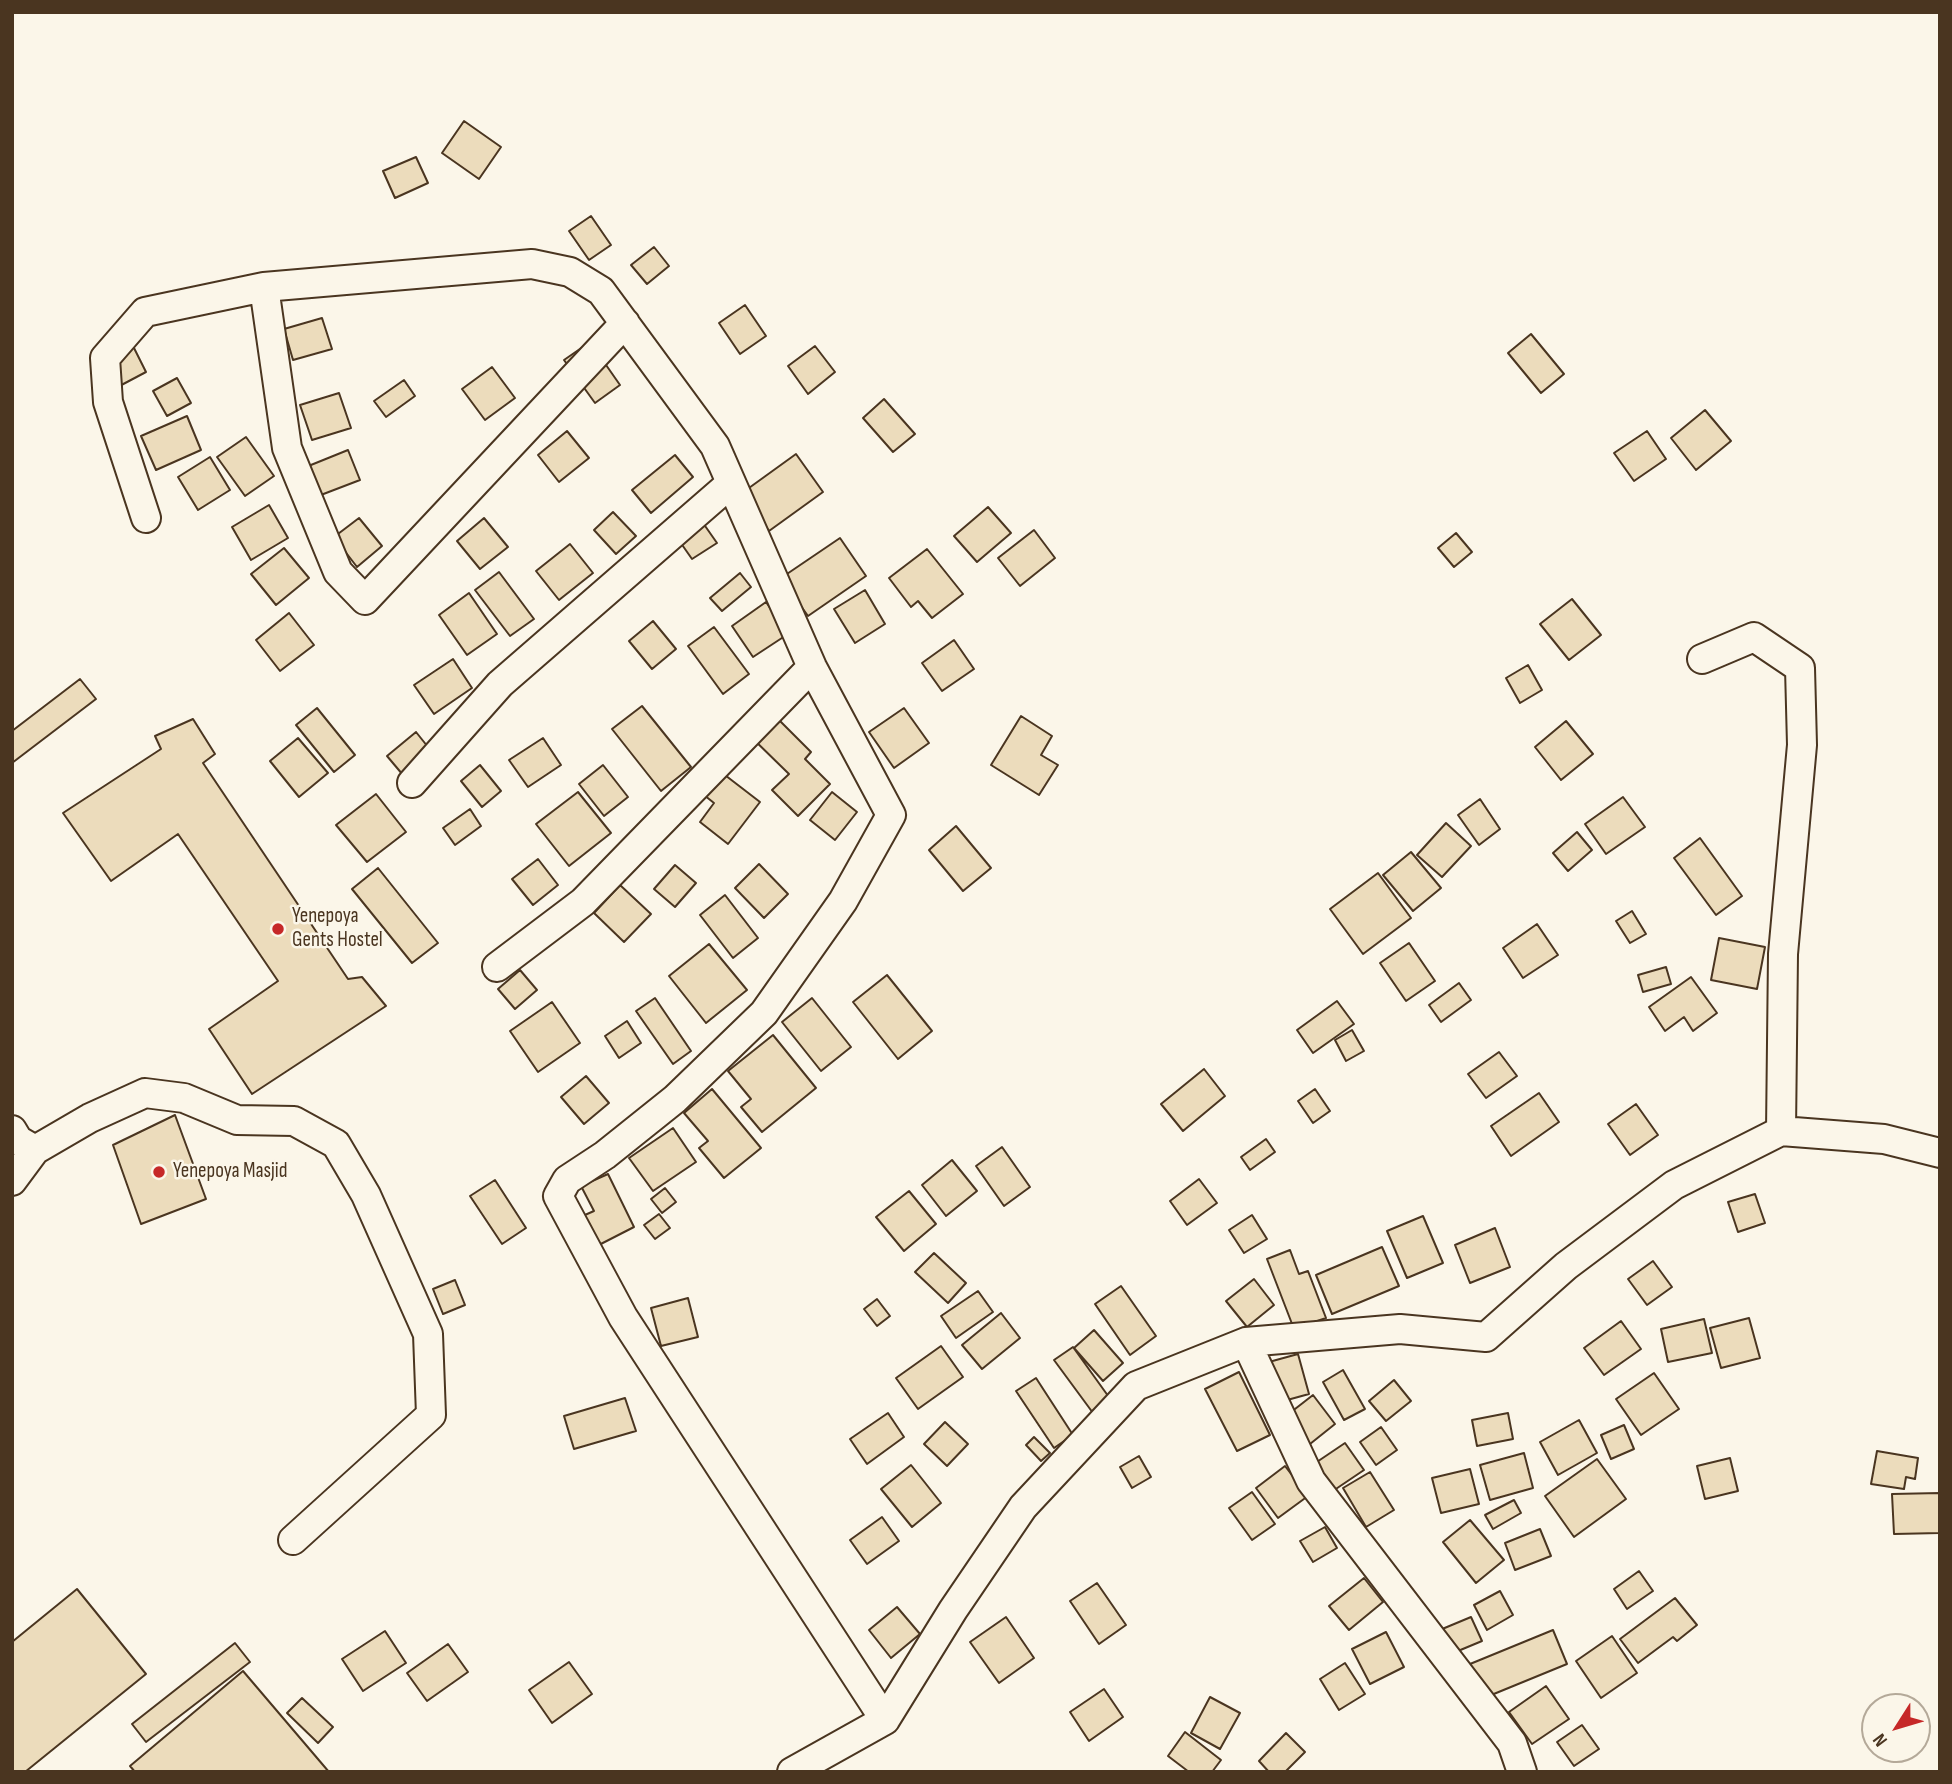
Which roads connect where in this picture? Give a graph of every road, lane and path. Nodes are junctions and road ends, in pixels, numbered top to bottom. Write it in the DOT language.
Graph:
graph roads {
  1 [pos="264,287"];
  2 [pos="625,323"];
  3 [pos="730,484"];
  4 [pos="146,518"];
  5 [pos="1702,659"];
  6 [pos="812,667"];
  7 [pos="412,783"];
  8 [pos="497,967"];
  9 [pos="12,1130"];
  10 [pos="1782,1131"];
  11 [pos="35,1150"];
  12 [pos="1940,1153"];
  13 [pos="12,1181"];
  14 [pos="1246,1342"];
  15 [pos="293,1539"];
  16 [pos="885,1720"];
  17 [pos="792,1772"];
  18 [pos="1522,1772"];
  1 -- 2 [label="street"];
  1 -- 2 [label="street"];
  1 -- 4 [label="street"];
  2 -- 3 [label="street"];
  3 -- 6 [label="street"];
  3 -- 7 [label="street"];
  5 -- 10 [label="street"];
  6 -- 8 [label="street"];
  6 -- 16 [label="street"];
  9 -- 11 [label="street"];
  10 -- 12 [label="street"];
  10 -- 14 [label="street"];
  11 -- 13 [label="street"];
  11 -- 15 [label="street"];
  14 -- 16 [label="street"];
  14 -- 18 [label="street"];
  16 -- 17 [label="street"];
}
